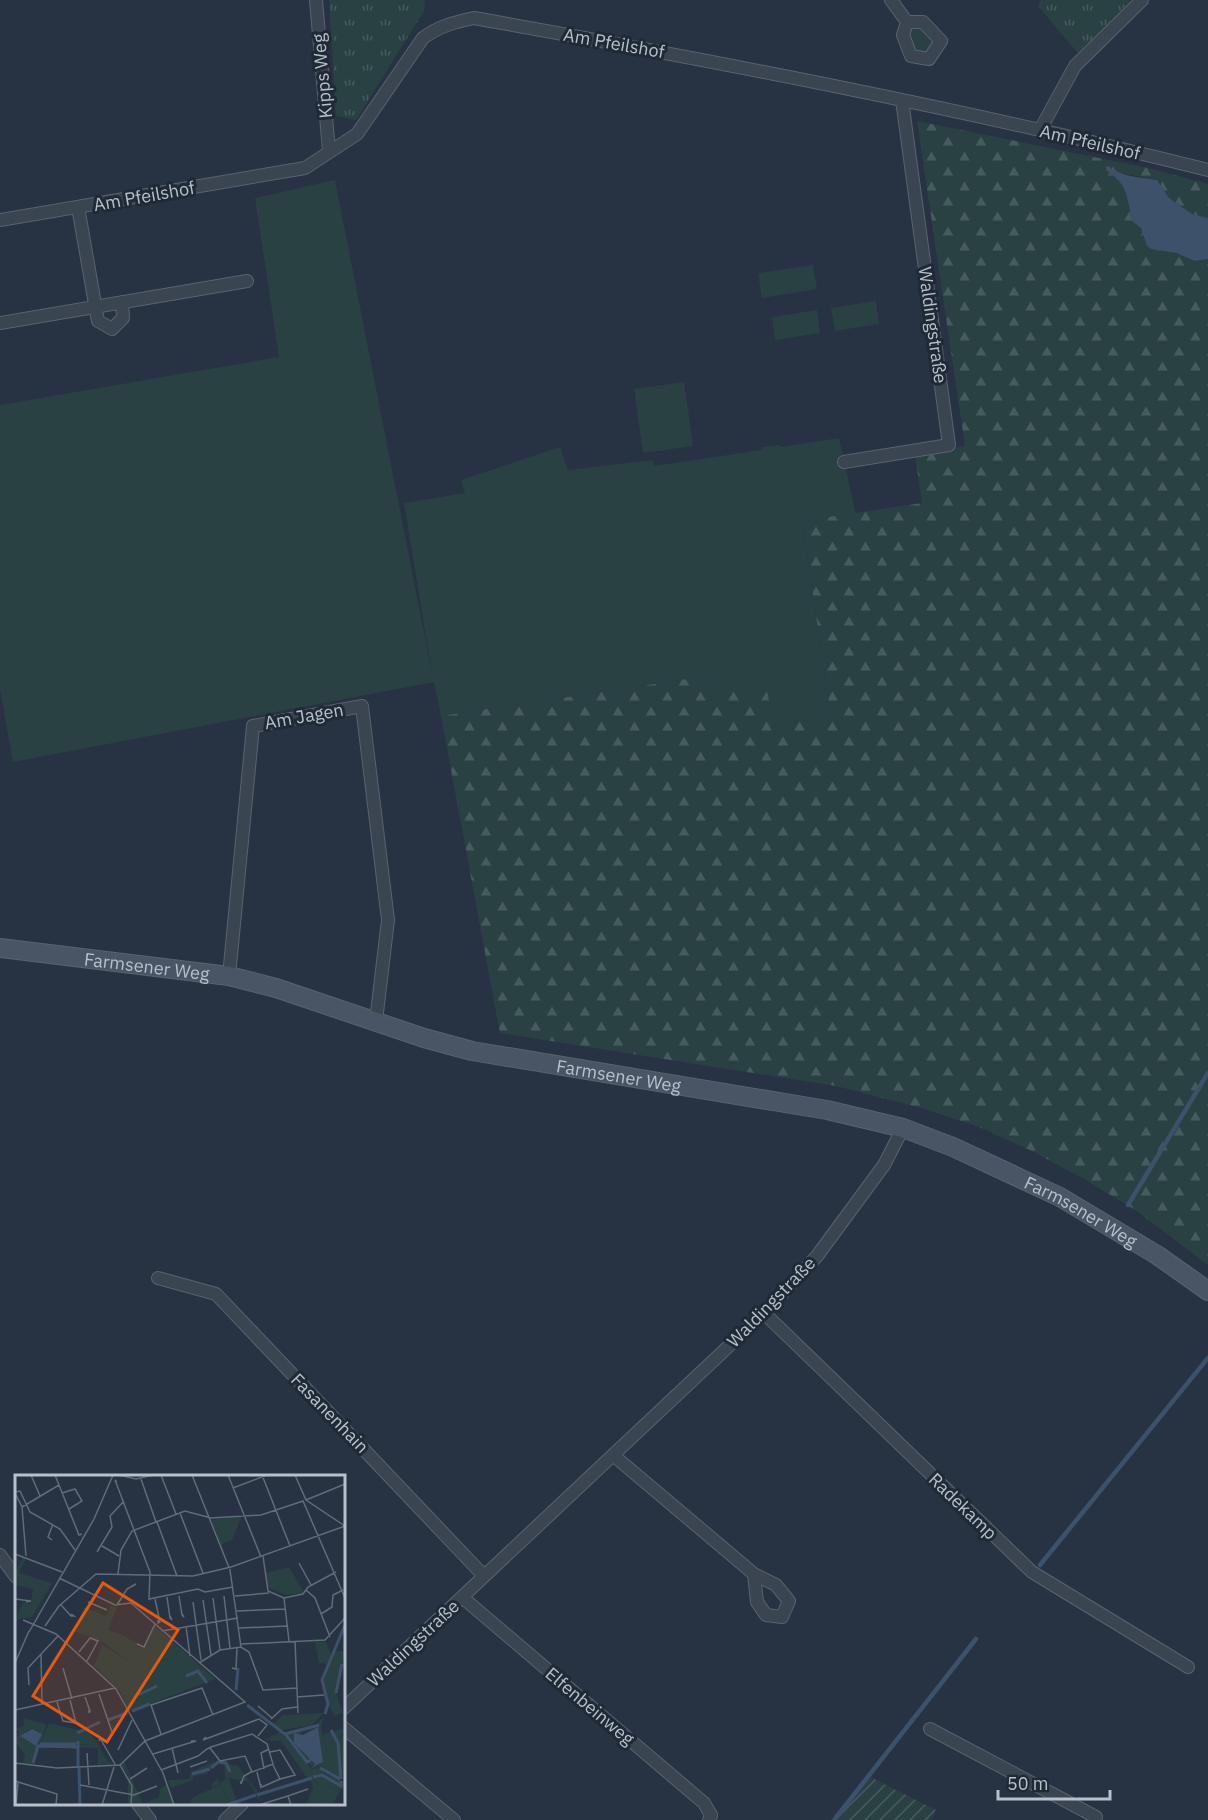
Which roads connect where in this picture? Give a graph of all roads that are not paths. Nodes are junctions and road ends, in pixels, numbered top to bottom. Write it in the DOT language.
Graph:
graph roads {
  1 [pos="316,0"];
  2 [pos="891,0"];
  3 [pos="1143,0"];
  4 [pos="907,22"];
  5 [pos="902,100"];
  6 [pos="1040,130"];
  7 [pos="329,152"];
  8 [pos="1208,170"];
  9 [pos="78,207"];
  10 [pos="0,220"];
  11 [pos="247,281"];
  12 [pos="122,302"];
  13 [pos="95,307"];
  14 [pos="0,323"];
  15 [pos="844,462"];
  16 [pos="0,948"];
  17 [pos="229,976"];
  18 [pos="376,1021"];
  19 [pos="903,1128"];
  20 [pos="158,1278"];
  21 [pos="1208,1290"];
  22 [pos="764,1313"];
  23 [pos="613,1455"];
  24 [pos="0,1554"];
  25 [pos="754,1574"];
  26 [pos="484,1575"];
  27 [pos="15,1576"];
  28 [pos="462,1597"];
  29 [pos="1188,1667"];
  30 [pos="345,1707"];
  31 [pos="345,1729"];
  32 [pos="930,1729"];
  33 [pos="139,1805"];
  34 [pos="240,1805"];
  35 [pos="1097,1819"];
  36 [pos="150,1820"];
  37 [pos="225,1820"];
  38 [pos="454,1820"];
  39 [pos="709,1820"];
  1 -- 7 [label="street, Kipps Weg"];
  2 -- 4 [label="street"];
  3 -- 6 [label="street"];
  5 -- 6 [label="street, Am Pfeilshof"];
  5 -- 7 [label="street, Am Pfeilshof"];
  5 -- 15 [label="street, Waldingstraße"];
  6 -- 8 [label="street, Am Pfeilshof"];
  7 -- 9 [label="street, Am Pfeilshof"];
  9 -- 10 [label="street, Am Pfeilshof"];
  9 -- 13 [label="street, Am Pfeilshof"];
  11 -- 12 [label="street"];
  12 -- 13 [label="street"];
  12 -- 13 [label="street, Am Pfeilshof"];
  13 -- 14 [label="street"];
  16 -- 17 [label="main road, Farmsener Weg"];
  17 -- 18 [label="main road, Farmsener Weg"];
  17 -- 18 [label="street, Am Jagen"];
  18 -- 19 [label="main road, Farmsener Weg"];
  19 -- 21 [label="main road, Farmsener Weg"];
  19 -- 22 [label="street, Waldingstraße"];
  20 -- 26 [label="street, Fasanenhain"];
  22 -- 23 [label="street, Waldingstraße"];
  22 -- 29 [label="street, Radekamp"];
  23 -- 25 [label="street"];
  23 -- 26 [label="street, Waldingstraße"];
  24 -- 27 [label="street"];
  26 -- 28 [label="street, Waldingstraße"];
  28 -- 30 [label="street, Waldingstraße"];
  28 -- 39 [label="street, Elfenbeinweg"];
  31 -- 38 [label="street"];
  32 -- 35 [label="street"];
  33 -- 36 [label="street"];
  34 -- 37 [label="street"];
}
